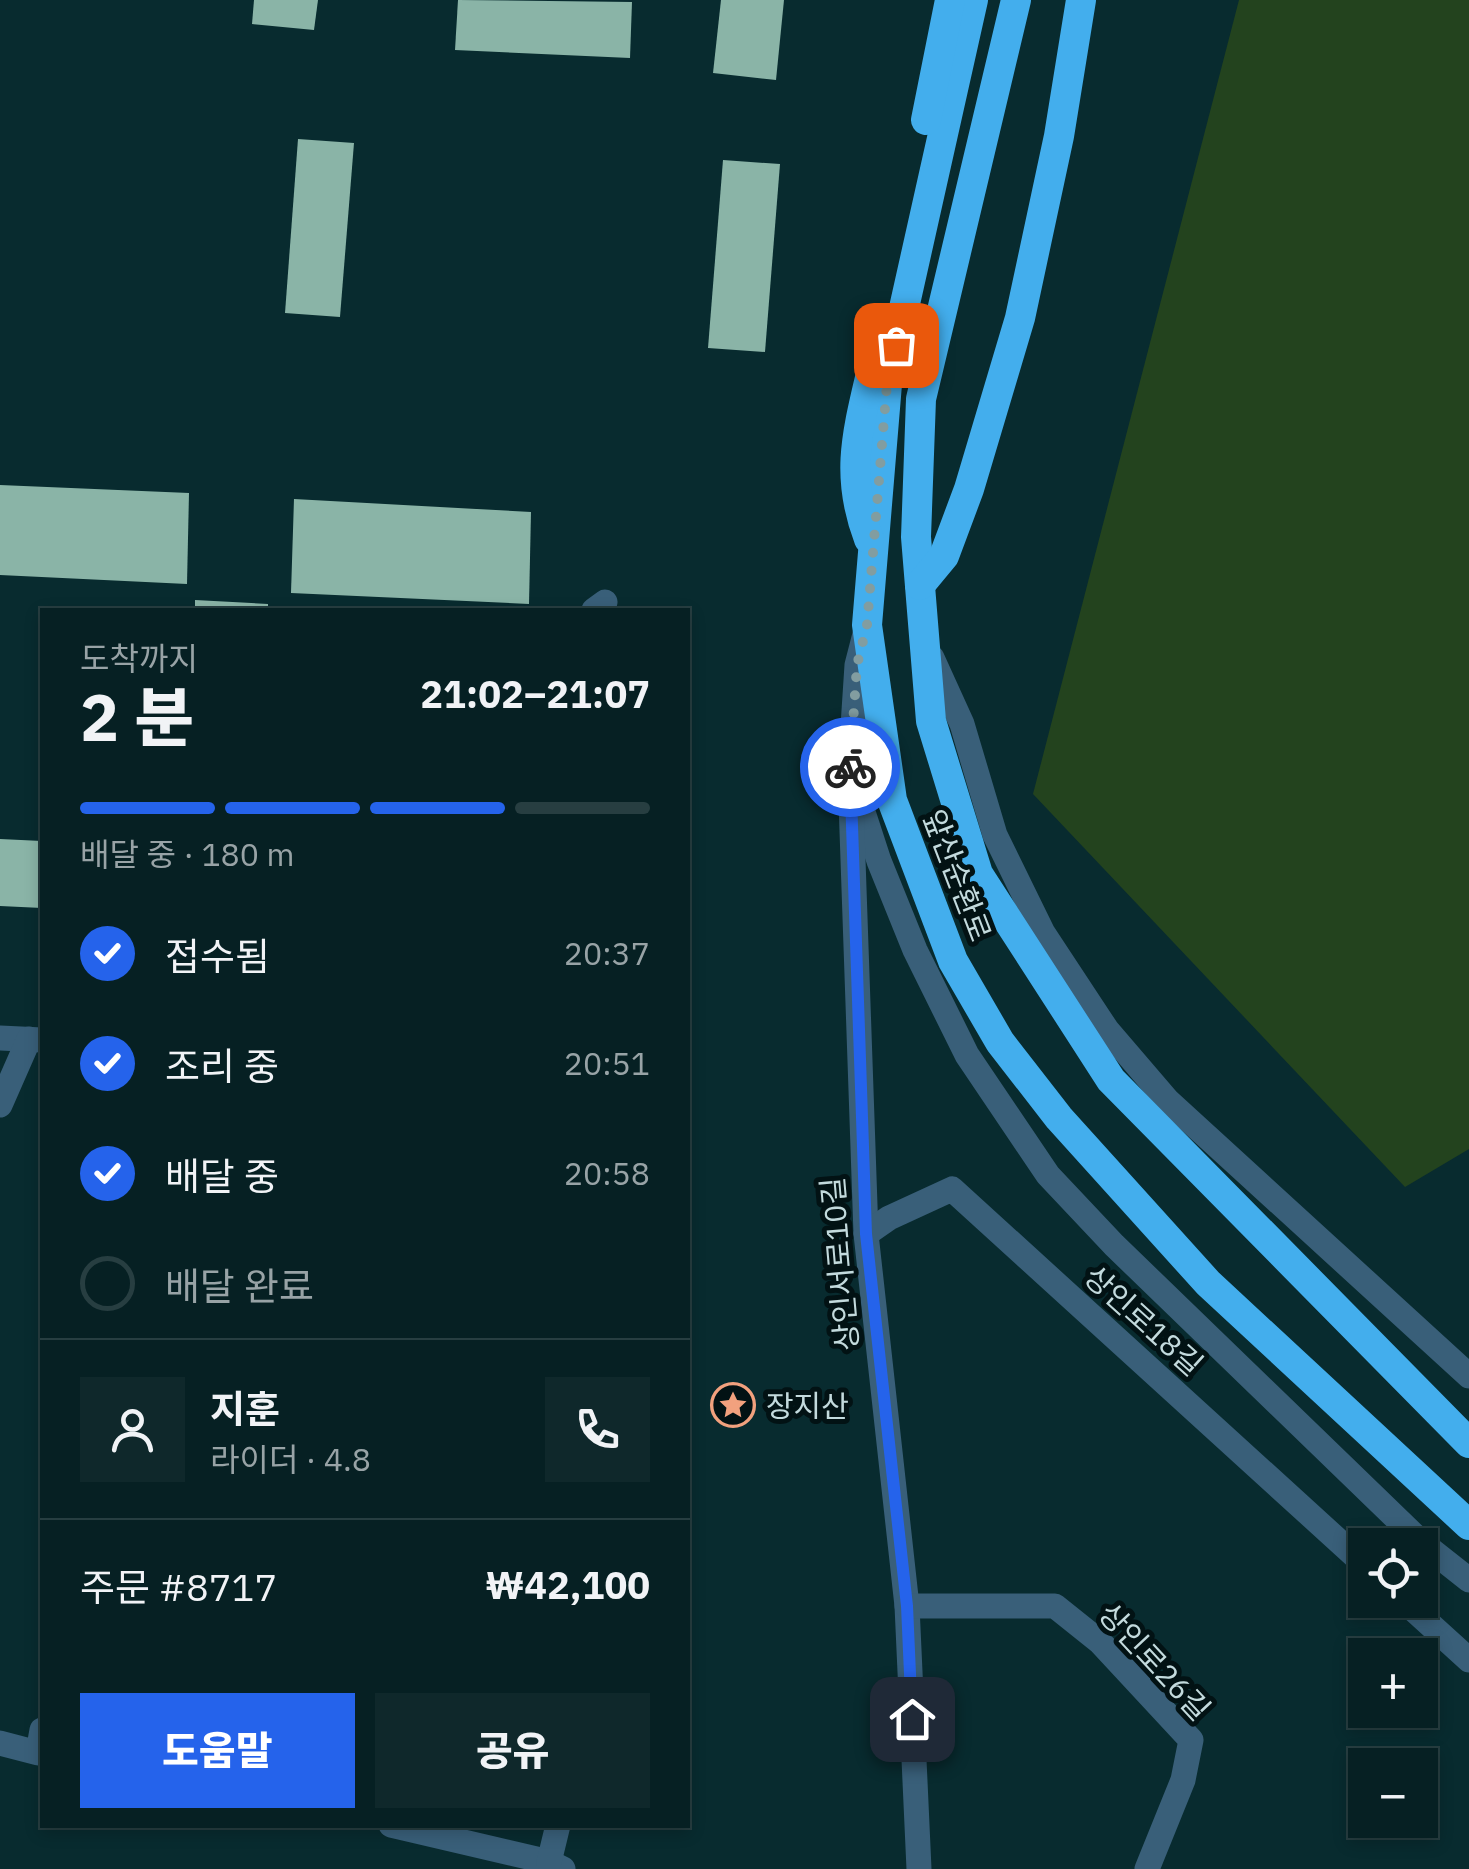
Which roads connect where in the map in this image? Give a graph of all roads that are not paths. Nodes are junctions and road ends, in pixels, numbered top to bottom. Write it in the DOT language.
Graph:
graph roads {
  1 [pos="950,0"];
  2 [pos="974,0"];
  3 [pos="1016,0"];
  4 [pos="1081,0"];
  5 [pos="873,550"];
  6 [pos="920,584"];
  7 [pos="867,625"];
  8 [pos="924,636"];
  9 [pos="850,772"];
  10 [pos="0,1038"];
  11 [pos="36,1040"];
  12 [pos="0,1105"];
  13 [pos="866,1234"];
  14 [pos="1469,1376"];
  15 [pos="1469,1444"];
  16 [pos="1469,1525"];
  17 [pos="1348,1550"];
  18 [pos="1469,1580"];
  19 [pos="907,1606"];
  20 [pos="1423,1618"];
  21 [pos="1469,1660"];
  22 [pos="40,1741"];
  23 [pos="0,1743"];
  24 [pos="402,1828"];
  25 [pos="558,1828"];
  26 [pos="1156,1863"];
  27 [pos="556,1866"];
  28 [pos="919,1869"];
  1 -- 5 [label="highway"];
  2 -- 5 [label="highway, 앞산순환로"];
  3 -- 6 [label="highway, 앞산순환로"];
  4 -- 6 [label="highway"];
  5 -- 7 [label="highway, 앞산순환로"];
  6 -- 8 [label="highway, 앞산순환로"];
  7 -- 9 [label="street, 상인서로10길"];
  7 -- 16 [label="highway, 앞산순환로"];
  8 -- 14 [label="street"];
  8 -- 15 [label="highway, 앞산순환로"];
  9 -- 13 [label="street, 상인서로10길"];
  9 -- 18 [label="street"];
  10 -- 11 [label="street"];
  11 -- 12 [label="street"];
  13 -- 17 [label="street, 상인로18길"];
  13 -- 19 [label="street, 상인서로10길"];
  19 -- 26 [label="street, 상인로26길"];
  19 -- 28 [label="street, 상인서로10길"];
  20 -- 21 [label="street"];
  22 -- 23 [label="street"];
  24 -- 27 [label="street"];
  25 -- 27 [label="street"];
}
